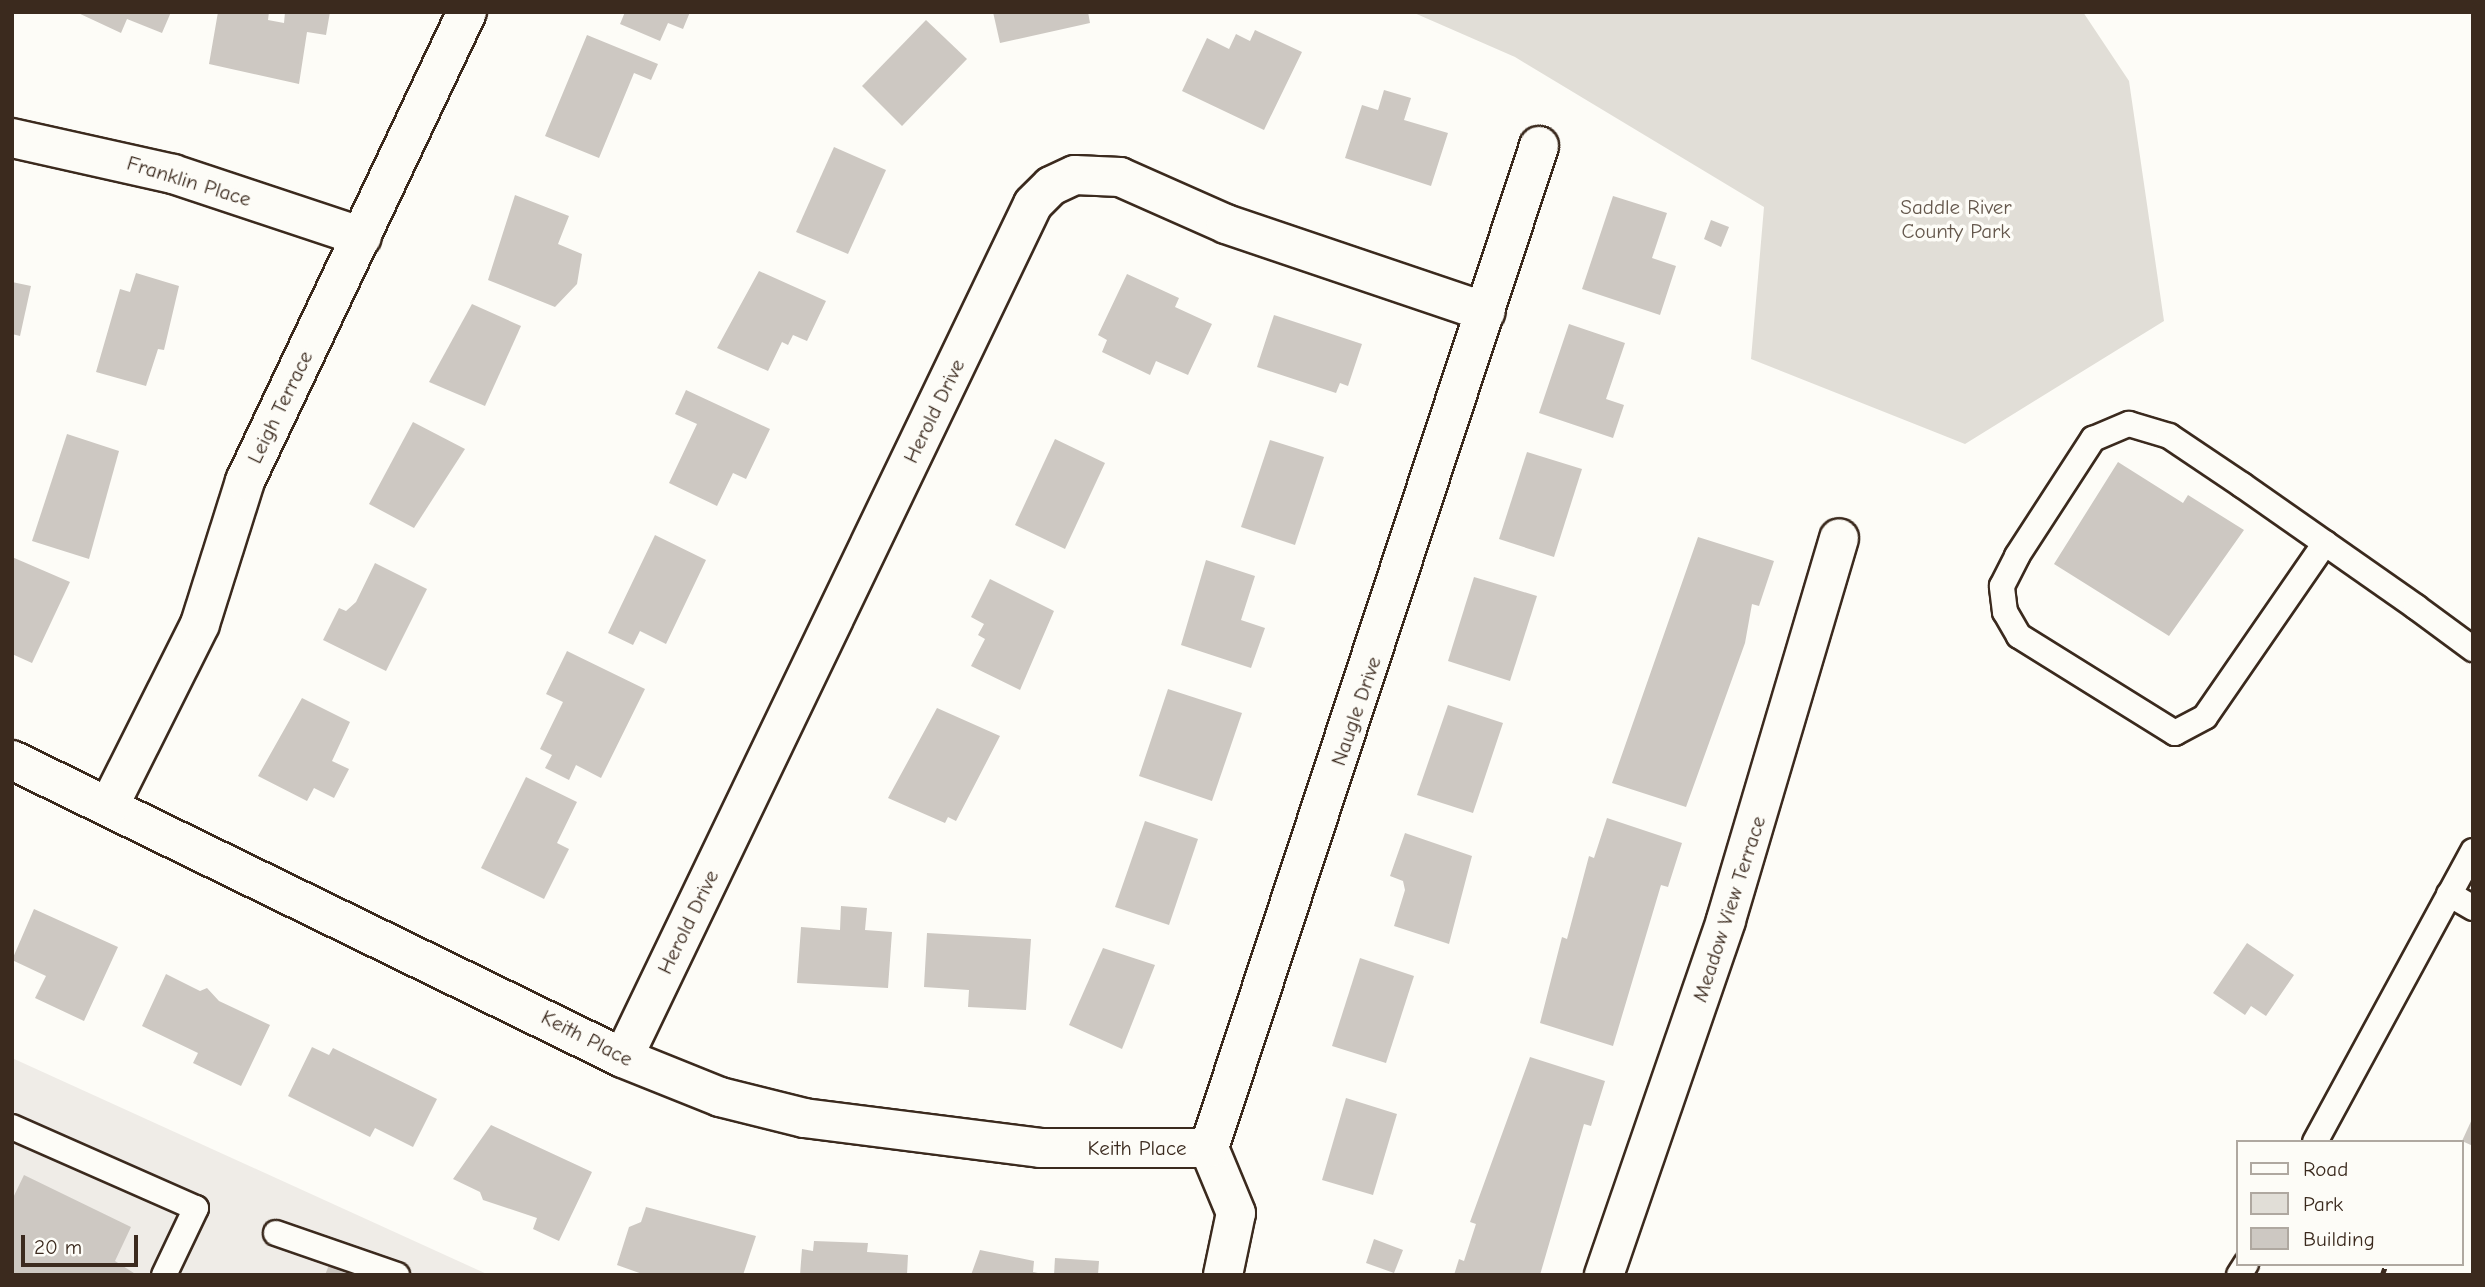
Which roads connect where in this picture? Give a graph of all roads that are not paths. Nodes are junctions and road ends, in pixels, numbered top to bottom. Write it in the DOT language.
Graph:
graph roads {
  1 [pos="467,12"];
  2 [pos="12,138"];
  3 [pos="1539,146"];
  4 [pos="362,237"];
  5 [pos="1486,312"];
  6 [pos="1839,538"];
  7 [pos="2325,543"];
  8 [pos="2473,649"];
  9 [pos="12,760"];
  10 [pos="109,806"];
  11 [pos="2473,851"];
  12 [pos="2449,894"];
  13 [pos="2473,908"];
  14 [pos="623,1058"];
  15 [pos="12,1127"];
  16 [pos="2316,1140"];
  17 [pos="1209,1148"];
  18 [pos="276,1233"];
  19 [pos="164,1275"];
  20 [pos="397,1275"];
  21 [pos="1223,1275"];
  22 [pos="1604,1275"];
  1 -- 4 [label="street, Leigh Terrace"];
  2 -- 4 [label="street, Franklin Place"];
  3 -- 5 [label="street, Naugle Drive"];
  4 -- 10 [label="street, Leigh Terrace"];
  5 -- 14 [label="street, Herold Drive"];
  5 -- 17 [label="street, Naugle Drive"];
  6 -- 22 [label="street, Meadow View Terrace"];
  7 -- 7 [label="lane"];
  7 -- 8 [label="lane"];
  9 -- 10 [label="street, Keith Place"];
  10 -- 14 [label="street, Keith Place"];
  11 -- 12 [label="lane"];
  12 -- 13 [label="lane"];
  12 -- 16 [label="lane"];
  14 -- 17 [label="street, Keith Place"];
  15 -- 19 [label="lane"];
  17 -- 21 [label="street"];
  18 -- 20 [label="lane"];
}
